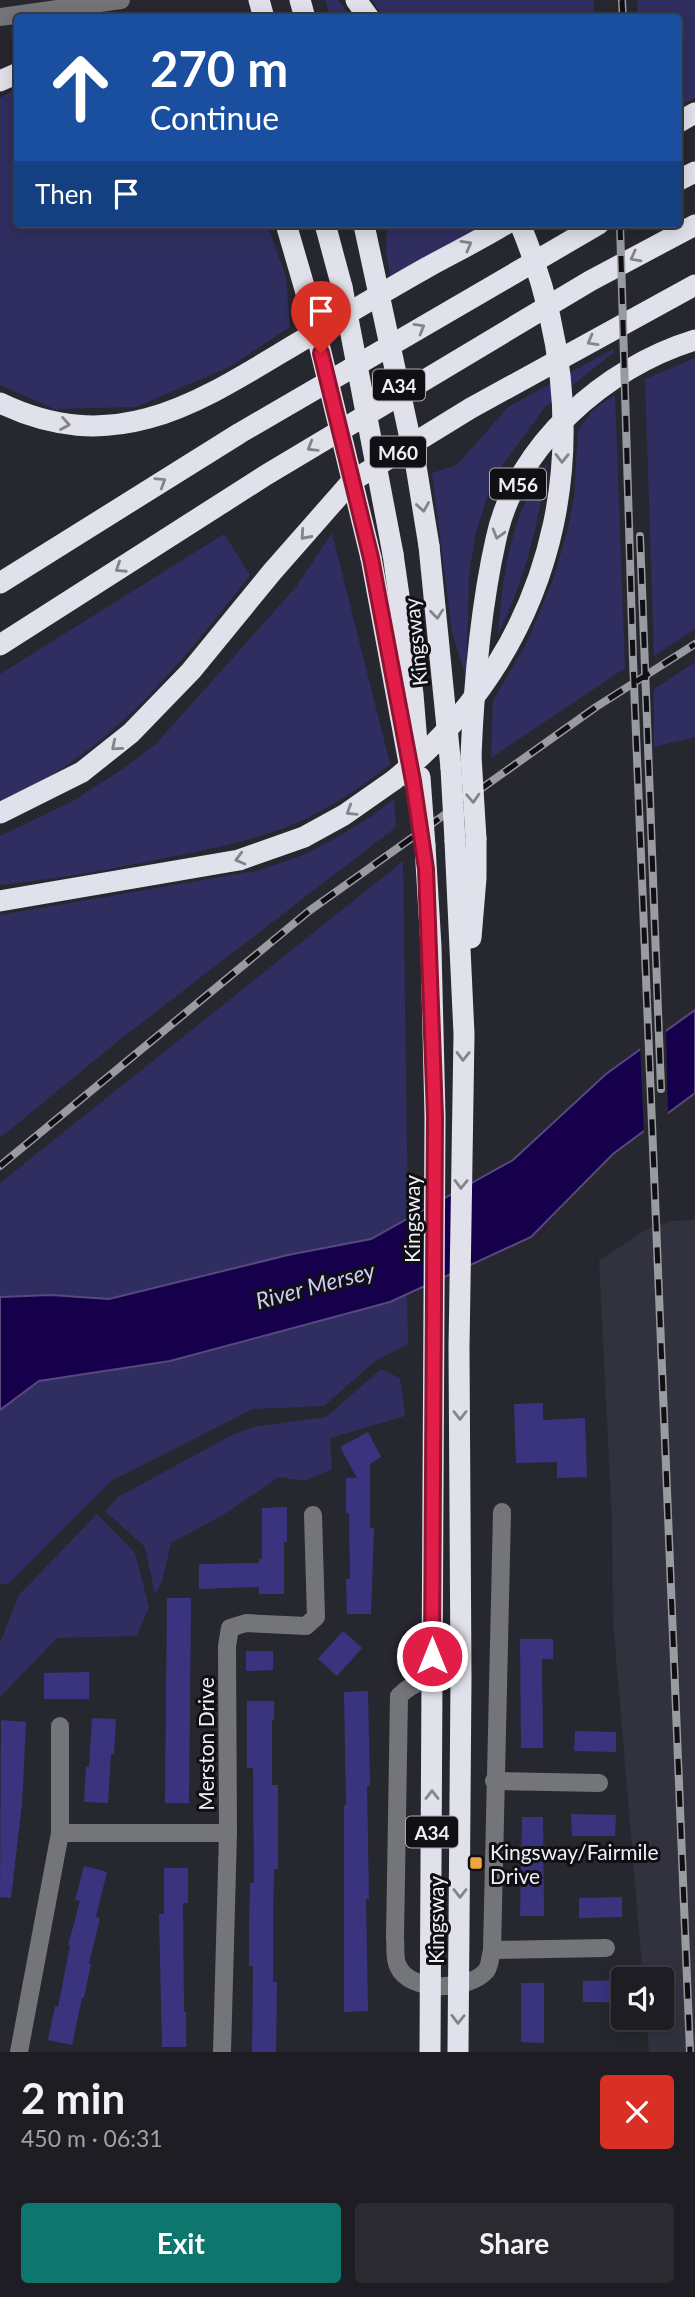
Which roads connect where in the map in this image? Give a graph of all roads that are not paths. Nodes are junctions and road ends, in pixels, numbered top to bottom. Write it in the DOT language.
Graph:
graph roads {
  1 [pos="112,1"];
  2 [pos="21,14"];
  3 [pos="695,225"];
  4 [pos="287,228"];
  5 [pos="326,228"];
  6 [pos="365,228"];
  7 [pos="499,228"];
  8 [pos="521,228"];
  9 [pos="591,228"];
  10 [pos="695,285"];
  11 [pos="695,340"];
  12 [pos="0,403"];
  13 [pos="0,583"];
  14 [pos="0,645"];
  15 [pos="416,779"];
  16 [pos="0,813"];
  17 [pos="466,840"];
  18 [pos="0,901"];
  19 [pos="502,1512"];
  20 [pos="313,1515"];
  21 [pos="432,1678"];
  22 [pos="461,1678"];
  23 [pos="60,1726"];
  24 [pos="494,1781"];
  25 [pos="599,1783"];
  26 [pos="60,1833"];
  27 [pos="228,1833"];
  28 [pos="606,1948"];
  29 [pos="492,1950"];
  30 [pos="432,1986"];
  31 [pos="459,1986"];
  32 [pos="19,2052"];
  33 [pos="222,2052"];
  34 [pos="430,2052"];
  35 [pos="457,2052"];
  1 -- 2 [label="street"];
  3 -- 14 [label="highway, M60, one-way"];
  4 -- 15 [label="highway, bridge"];
  5 -- 15 [label="highway, Kingsway / A34, bridge"];
  6 -- 17 [label="highway, Kingsway / A34, one-way, bridge"];
  12 -- 7 [label="highway, one-way"];
  8 -- 18 [label="highway, one-way, bridge"];
  13 -- 9 [label="highway, one-way"];
  10 -- 16 [label="highway, M60, one-way"];
  11 -- 17 [label="highway, M56, one-way, bridge"];
  15 -- 21 [label="highway, Kingsway / A34, bridge"];
  17 -- 22 [label="highway, Kingsway / A34, one-way"];
  19 -- 24 [label="street, Kingsway"];
  20 -- 27 [label="street, Merston Drive"];
  21 -- 22 [label="street"];
  30 -- 21 [label="highway, Kingsway / A34, one-way"];
  21 -- 30 [label="street, Kingsway"];
  22 -- 31 [label="highway, Kingsway / A34, one-way"];
  23 -- 26 [label="street"];
  24 -- 25 [label="street"];
  24 -- 29 [label="street, Kingsway"];
  26 -- 27 [label="street"];
  26 -- 32 [label="street"];
  27 -- 33 [label="street, Merston Drive"];
  28 -- 29 [label="street"];
  29 -- 31 [label="street, Kingsway"];
  30 -- 31 [label="street"];
  30 -- 34 [label="highway, Kingsway / A34"];
  31 -- 35 [label="highway, Kingsway / A34, one-way"];
}
